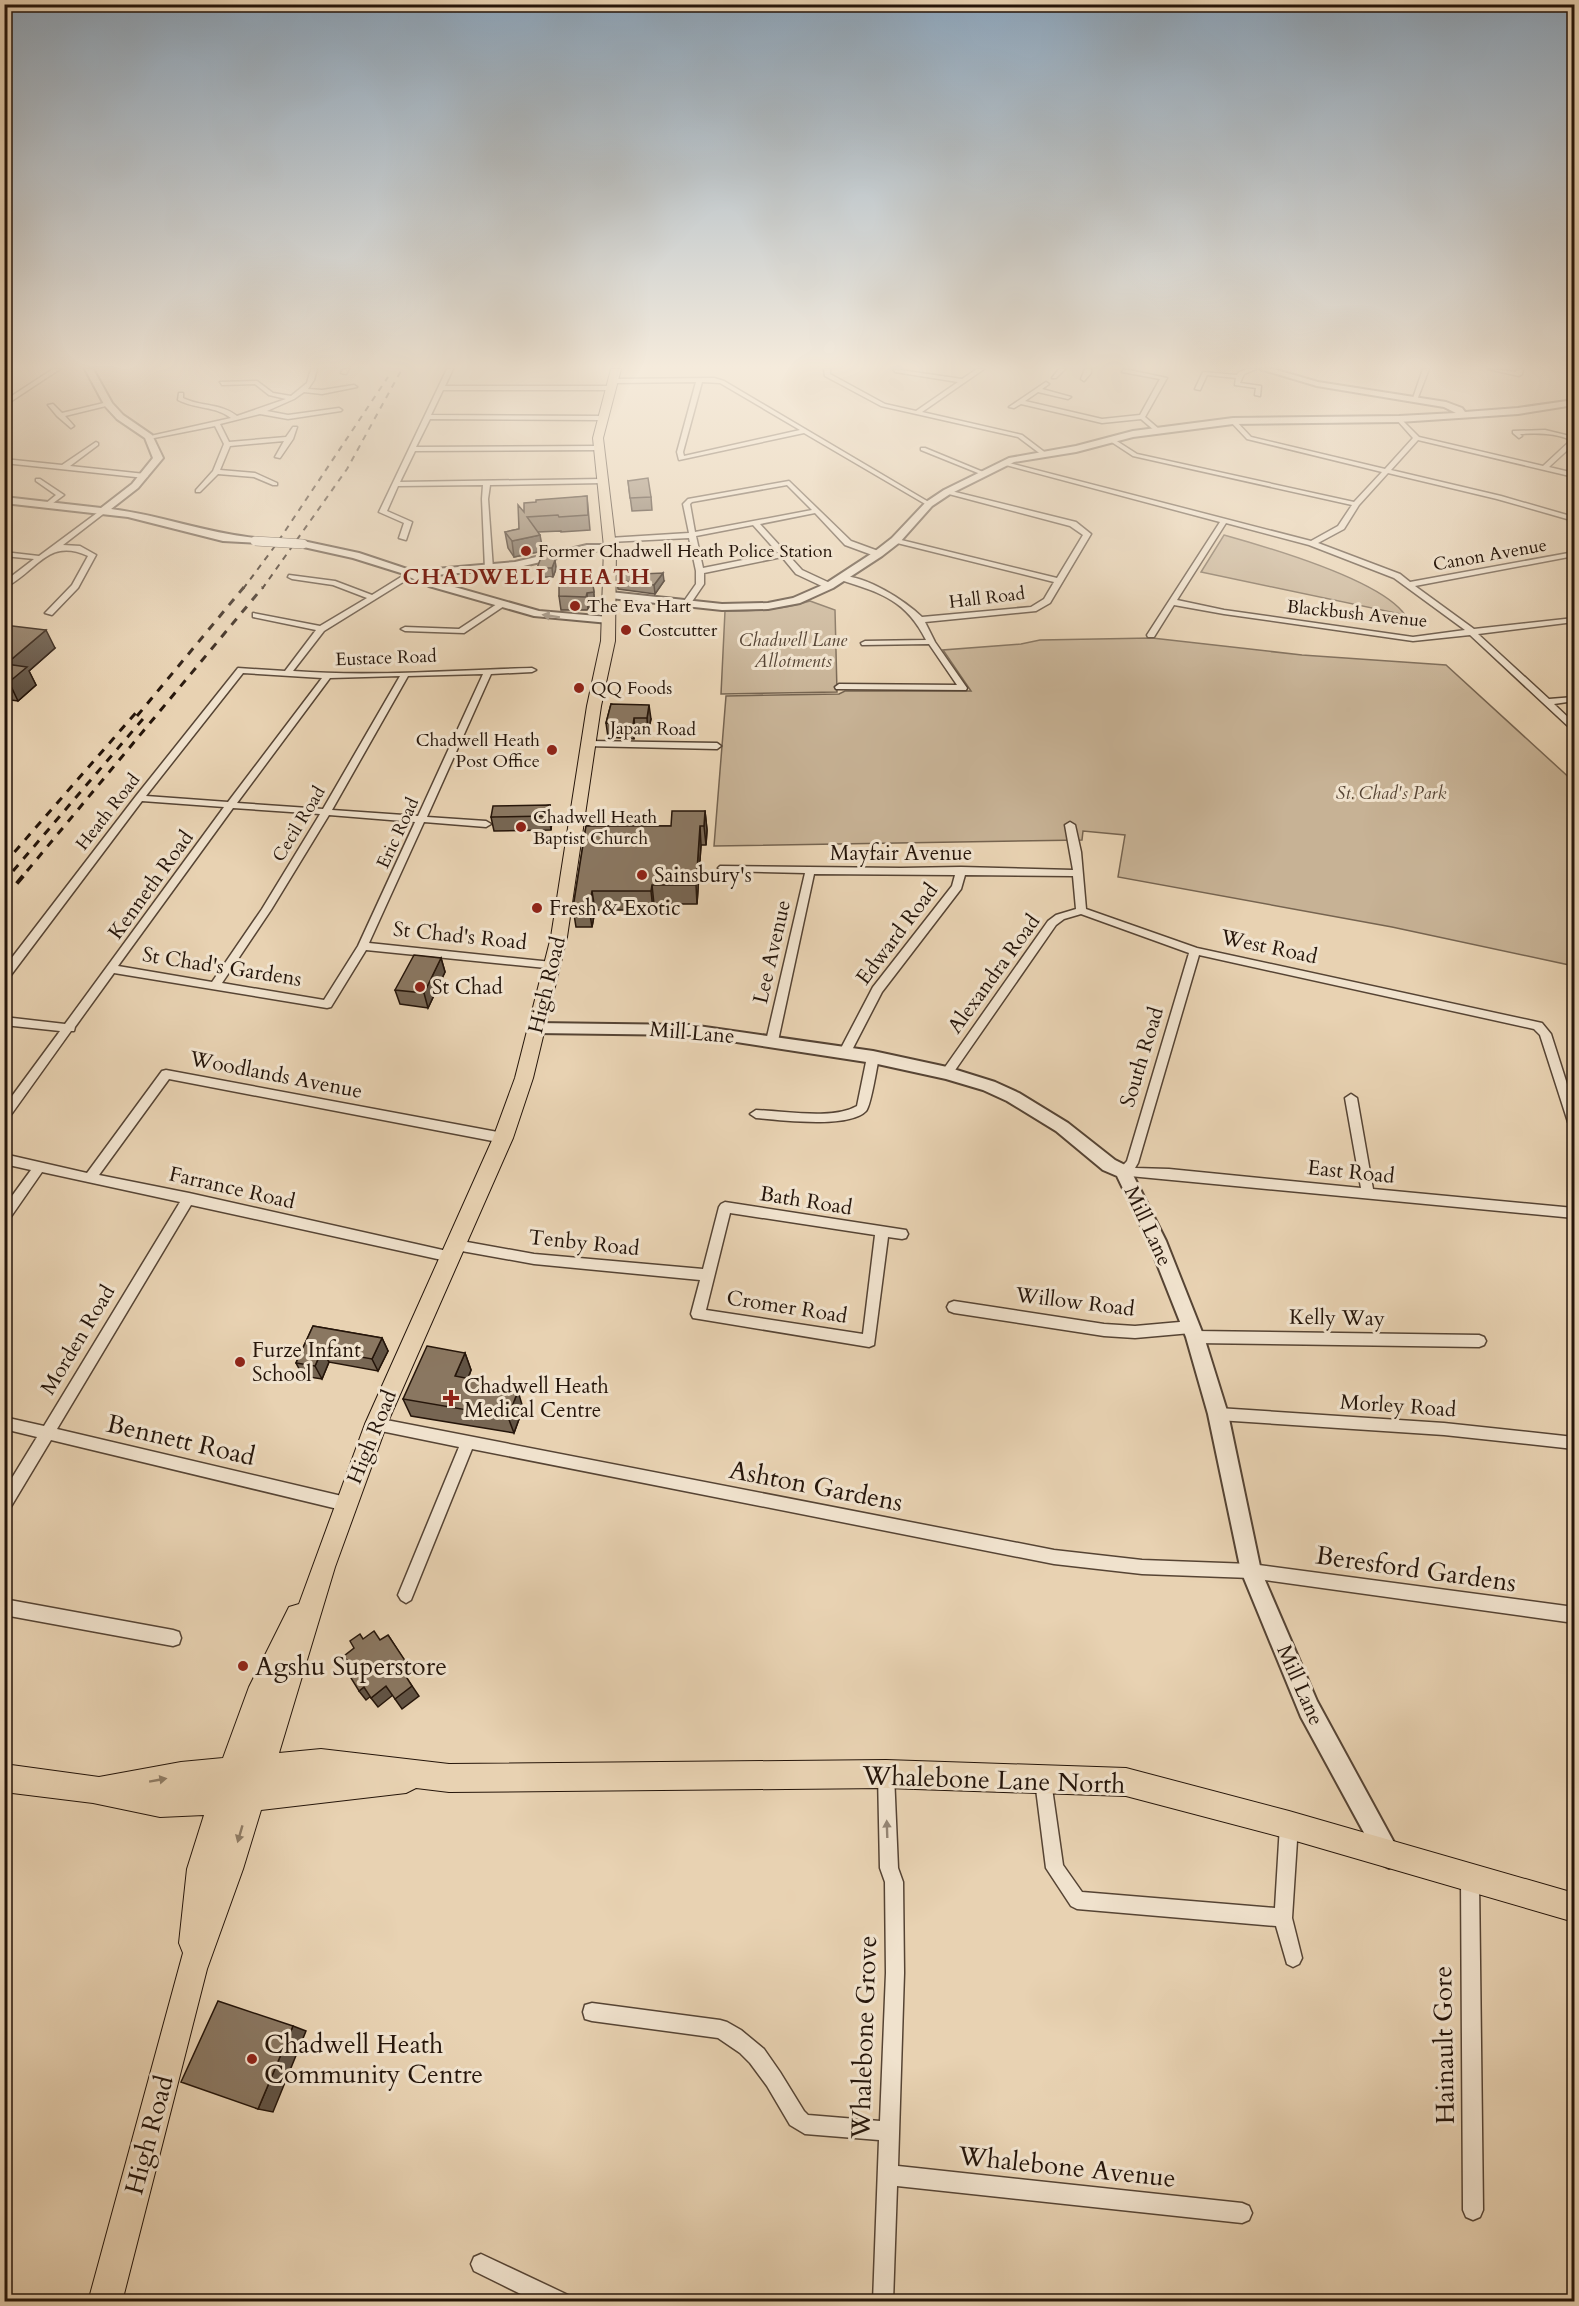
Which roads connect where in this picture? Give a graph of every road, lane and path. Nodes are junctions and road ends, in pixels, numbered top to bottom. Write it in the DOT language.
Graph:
graph roads {
  1 [pos="145,476"];
  2 [pos="212,477"];
  3 [pos="259,477"];
  4 [pos="400,477"];
  5 [pos="601,477"];
  6 [pos="883,477"];
  7 [pos="980,477"];
  8 [pos="1053,477"];
  9 [pos="1232,477"];
  10 [pos="1381,477"];
  11 [pos="1414,477"];
  12 [pos="38,480"];
  13 [pos="602,481"];
  14 [pos="487,483"];
  15 [pos="275,484"];
  16 [pos="396,484"];
  17 [pos="198,491"];
  18 [pos="947,492"];
  19 [pos="4,500"];
  20 [pos="929,504"];
  21 [pos="1356,504"];
  22 [pos="47,505"];
  23 [pos="4,508"];
  24 [pos="103,511"];
  25 [pos="817,511"];
  26 [pos="94,518"];
  27 [pos="146,519"];
  28 [pos="1575,519"];
  29 [pos="1224,521"];
  30 [pos="755,523"];
  31 [pos="691,535"];
  32 [pos="403,538"];
  33 [pos="609,539"];
  34 [pos="896,540"];
  35 [pos="1312,543"];
  36 [pos="56,547"];
  37 [pos="580,549"];
  38 [pos="4,554"];
  39 [pos="878,554"];
  40 [pos="1575,554"];
  41 [pos="782,555"];
  42 [pos="40,558"];
  43 [pos="489,569"];
  44 [pos="700,571"];
  45 [pos="438,572"];
  46 [pos="412,574"];
  47 [pos="292,577"];
  48 [pos="844,578"];
  49 [pos="426,581"];
  50 [pos="1058,581"];
  51 [pos="1411,584"];
  52 [pos="4,586"];
  53 [pos="829,586"];
  54 [pos="610,595"];
  55 [pos="373,598"];
  56 [pos="1173,602"];
  57 [pos="503,604"];
  58 [pos="686,604"];
  59 [pos="49,612"];
  60 [pos="256,615"];
  61 [pos="609,620"];
  62 [pos="920,620"];
  63 [pos="1575,620"];
  64 [pos="321,629"];
  65 [pos="405,629"];
  66 [pos="1472,632"];
  67 [pos="1151,635"];
  68 [pos="931,642"];
  69 [pos="866,643"];
  70 [pos="241,670"];
  71 [pos="489,670"];
  72 [pos="532,670"];
  73 [pos="288,673"];
  74 [pos="405,674"];
  75 [pos="328,676"];
  76 [pos="839,687"];
  77 [pos="1575,699"];
  78 [pos="1548,702"];
  79 [pos="1575,727"];
  80 [pos="589,744"];
  81 [pos="717,746"];
  82 [pos="139,798"];
  83 [pos="230,805"];
  84 [pos="326,813"];
  85 [pos="423,819"];
  86 [pos="486,824"];
  87 [pos="1070,825"];
  88 [pos="723,868"];
  89 [pos="961,870"];
  90 [pos="810,872"];
  91 [pos="1078,873"];
  92 [pos="1081,911"];
  93 [pos="363,946"];
  94 [pos="1195,951"];
  95 [pos="552,966"];
  96 [pos="112,969"];
  97 [pos="4,976"];
  98 [pos="214,986"];
  99 [pos="327,1004"];
  100 [pos="4,1021"];
  101 [pos="70,1028"];
  102 [pos="536,1028"];
  103 [pos="772,1041"];
  104 [pos="845,1052"];
  105 [pos="873,1057"];
  106 [pos="947,1073"];
  107 [pos="1351,1098"];
  108 [pos="756,1114"];
  109 [pos="4,1116"];
  110 [pos="1575,1122"];
  111 [pos="503,1138"];
  112 [pos="4,1159"];
  113 [pos="40,1166"];
  114 [pos="1123,1172"];
  115 [pos="91,1177"];
  116 [pos="1368,1194"];
  117 [pos="189,1198"];
  118 [pos="1573,1216"];
  119 [pos="4,1217"];
  120 [pos="882,1233"];
  121 [pos="902,1234"];
  122 [pos="454,1251"];
  123 [pos="708,1275"];
  124 [pos="954,1307"];
  125 [pos="1193,1332"];
  126 [pos="1479,1341"];
  127 [pos="1218,1414"];
  128 [pos="4,1423"];
  129 [pos="376,1424"];
  130 [pos="47,1432"];
  131 [pos="468,1442"];
  132 [pos="1575,1443"];
  133 [pos="346,1504"];
  134 [pos="4,1505"];
  135 [pos="1251,1571"];
  136 [pos="406,1595"];
  137 [pos="4,1607"];
  138 [pos="1575,1615"];
  139 [pos="173,1638"];
  140 [pos="245,1770"];
  141 [pos="886,1774"];
  142 [pos="433,1776"];
  143 [pos="4,1778"];
  144 [pos="1042,1780"];
  145 [pos="100,1790"];
  146 [pos="237,1799"];
  147 [pos="1289,1825"];
  148 [pos="1389,1856"];
  149 [pos="1470,1879"];
  150 [pos="1575,1908"];
  151 [pos="1283,1918"];
  152 [pos="1293,1958"];
  153 [pos="592,2012"];
  154 [pos="888,2131"];
  155 [pos="888,2175"];
  156 [pos="1473,2210"];
  157 [pos="1242,2213"];
  158 [pos="481,2264"];
  159 [pos="105,2301"];
  160 [pos="561,2301"];
  161 [pos="883,2301"];
  1 -- 24 [label="street"];
  2 -- 17 [label="street"];
  3 -- 15 [label="street"];
  4 -- 16 [label="street"];
  5 -- 13 [label="main road, High Road"];
  6 -- 20 [label="street"];
  7 -- 18 [label="street"];
  8 -- 29 [label="street"];
  9 -- 21 [label="street"];
  10 -- 21 [label="street"];
  11 -- 28 [label="street"];
  12 -- 22 [label="street"];
  13 -- 14 [label="street"];
  13 -- 33 [label="main road, High Road"];
  14 -- 16 [label="street"];
  14 -- 43 [label="street"];
  16 -- 32 [label="street"];
  18 -- 20 [label="street"];
  18 -- 50 [label="street, Hall Road"];
  19 -- 22 [label="street"];
  20 -- 34 [label="street"];
  21 -- 35 [label="street"];
  22 -- 24 [label="street"];
  23 -- 26 [label="street"];
  24 -- 26 [label="street"];
  24 -- 27 [label="street"];
  25 -- 30 [label="street"];
  25 -- 31 [label="street"];
  25 -- 39 [label="street"];
  26 -- 27 [label="street"];
  26 -- 36 [label="street"];
  27 -- 46 [label="street, bridge"];
  29 -- 35 [label="street"];
  29 -- 56 [label="street"];
  30 -- 31 [label="street"];
  30 -- 41 [label="street"];
  31 -- 33 [label="street"];
  31 -- 44 [label="street"];
  33 -- 37 [label="street"];
  33 -- 37 [label="street"];
  33 -- 54 [label="main road, High Road"];
  34 -- 39 [label="street"];
  34 -- 50 [label="street"];
  35 -- 51 [label="street"];
  36 -- 42 [label="street"];
  36 -- 59 [label="street"];
  37 -- 43 [label="street"];
  38 -- 42 [label="street"];
  39 -- 48 [label="street"];
  40 -- 51 [label="street, Canon Avenue"];
  41 -- 44 [label="street"];
  41 -- 53 [label="street"];
  42 -- 52 [label="street"];
  43 -- 45 [label="street"];
  44 -- 58 [label="street"];
  45 -- 46 [label="street"];
  45 -- 49 [label="street"];
  46 -- 49 [label="street"];
  46 -- 55 [label="street"];
  47 -- 55 [label="street"];
  48 -- 53 [label="street"];
  48 -- 62 [label="street"];
  49 -- 57 [label="street"];
  50 -- 62 [label="street, Hall Road"];
  51 -- 66 [label="street"];
  53 -- 58 [label="street"];
  54 -- 58 [label="street"];
  54 -- 61 [label="main road, High Road"];
  55 -- 64 [label="street"];
  56 -- 66 [label="street, Blackbush Avenue"];
  56 -- 67 [label="street"];
  61 -- 57 [label="street, one-way"];
  57 -- 65 [label="street"];
  60 -- 64 [label="street"];
  61 -- 80 [label="main road, High Road"];
  62 -- 68 [label="street"];
  63 -- 66 [label="street, Blackbush Avenue"];
  64 -- 73 [label="street"];
  66 -- 78 [label="street"];
  68 -- 69 [label="street"];
  68 -- 76 [label="street"];
  70 -- 73 [label="street, Eustace Road"];
  70 -- 82 [label="street, Heath Road"];
  71 -- 72 [label="street, Eustace Road"];
  71 -- 74 [label="street, Eustace Road"];
  71 -- 85 [label="street, Eric Road"];
  73 -- 75 [label="street, Eustace Road"];
  74 -- 75 [label="street, Eustace Road"];
  74 -- 84 [label="street, Cecil Road"];
  75 -- 83 [label="street, Kenneth Road"];
  77 -- 78 [label="street"];
  78 -- 79 [label="street"];
  80 -- 81 [label="street, Japan Road"];
  80 -- 95 [label="main road, High Road"];
  82 -- 83 [label="street"];
  82 -- 97 [label="street, Heath Road"];
  83 -- 84 [label="street"];
  83 -- 96 [label="street, Kenneth Road"];
  84 -- 85 [label="street"];
  84 -- 98 [label="street, Cecil Road"];
  85 -- 86 [label="street"];
  85 -- 93 [label="street, Eric Road"];
  87 -- 91 [label="street"];
  88 -- 90 [label="street, Mayfair Avenue"];
  89 -- 90 [label="street, Mayfair Avenue"];
  89 -- 91 [label="street, Mayfair Avenue"];
  89 -- 104 [label="street, Edward Road"];
  90 -- 103 [label="street, Lee Avenue"];
  91 -- 92 [label="street"];
  92 -- 94 [label="street, West Road"];
  92 -- 106 [label="street, Alexandra Road"];
  93 -- 95 [label="street, St Chad's Road"];
  93 -- 99 [label="street, Eric Road"];
  94 -- 110 [label="street, West Road"];
  94 -- 114 [label="street, South Road"];
  95 -- 102 [label="main road, High Road"];
  96 -- 98 [label="street, St Chad's Gardens"];
  96 -- 101 [label="street, Kenneth Road"];
  98 -- 99 [label="street, St Chad's Gardens"];
  100 -- 101 [label="street"];
  101 -- 109 [label="street, Kenneth Road"];
  102 -- 103 [label="street, Mill Lane"];
  102 -- 111 [label="main road, High Road"];
  103 -- 104 [label="street, Mill Lane"];
  104 -- 105 [label="street, Mill Lane"];
  105 -- 106 [label="street, Mill Lane"];
  105 -- 108 [label="street"];
  106 -- 114 [label="street, Mill Lane"];
  107 -- 116 [label="street"];
  111 -- 115 [label="street, Woodlands Avenue"];
  111 -- 122 [label="main road, High Road"];
  112 -- 113 [label="street, Farrance Road"];
  113 -- 115 [label="street, Farrance Road"];
  113 -- 119 [label="street"];
  114 -- 116 [label="street, East Road"];
  114 -- 125 [label="street, Mill Lane"];
  115 -- 117 [label="street, Farrance Road"];
  116 -- 118 [label="street, East Road"];
  117 -- 122 [label="street, Farrance Road"];
  117 -- 130 [label="street, Morden Road"];
  120 -- 121 [label="street, Bath Road"];
  120 -- 123 [label="street, Bath Road"];
  120 -- 123 [label="street, Cromer Road"];
  122 -- 123 [label="street, Tenby Road"];
  122 -- 129 [label="main road, High Road"];
  124 -- 125 [label="street, Willow Road"];
  125 -- 126 [label="street, Kelly Way"];
  125 -- 127 [label="street, Mill Lane"];
  127 -- 132 [label="street, Morley Road"];
  127 -- 135 [label="street, Mill Lane"];
  128 -- 130 [label="street, Bennett Road"];
  129 -- 131 [label="street, Ashton Gardens"];
  129 -- 133 [label="main road, High Road"];
  130 -- 133 [label="street, Bennett Road"];
  130 -- 134 [label="street, Morden Road"];
  131 -- 135 [label="street, Ashton Gardens"];
  131 -- 136 [label="street"];
  133 -- 140 [label="main road, High Road"];
  135 -- 138 [label="street, Beresford Gardens"];
  135 -- 148 [label="street, Mill Lane"];
  137 -- 139 [label="street"];
  140 -- 142 [label="main road, Whalebone Lane North"];
  145 -- 140 [label="main road, Whalebone Lane North, one-way"];
  140 -- 146 [label="main road, High Road"];
  141 -- 142 [label="main road, Whalebone Lane North"];
  141 -- 144 [label="main road, Whalebone Lane North"];
  154 -- 141 [label="street, Whalebone Grove, one-way"];
  142 -- 146 [label="main road, Whalebone Lane North"];
  143 -- 145 [label="main road"];
  144 -- 147 [label="main road, Whalebone Lane North"];
  144 -- 151 [label="street"];
  145 -- 146 [label="main road, Whalebone Lane North"];
  146 -- 159 [label="main road, High Road"];
  147 -- 148 [label="main road, Whalebone Lane North"];
  147 -- 151 [label="street"];
  148 -- 149 [label="main road, Whalebone Lane North"];
  149 -- 150 [label="main road, Whalebone Lane North"];
  149 -- 156 [label="street, Hainault Gore"];
  151 -- 152 [label="street"];
  153 -- 154 [label="street"];
  154 -- 155 [label="street, Whalebone Grove"];
  155 -- 157 [label="street, Whalebone Avenue"];
  155 -- 161 [label="street, Whalebone Grove"];
  158 -- 160 [label="street"];
}
